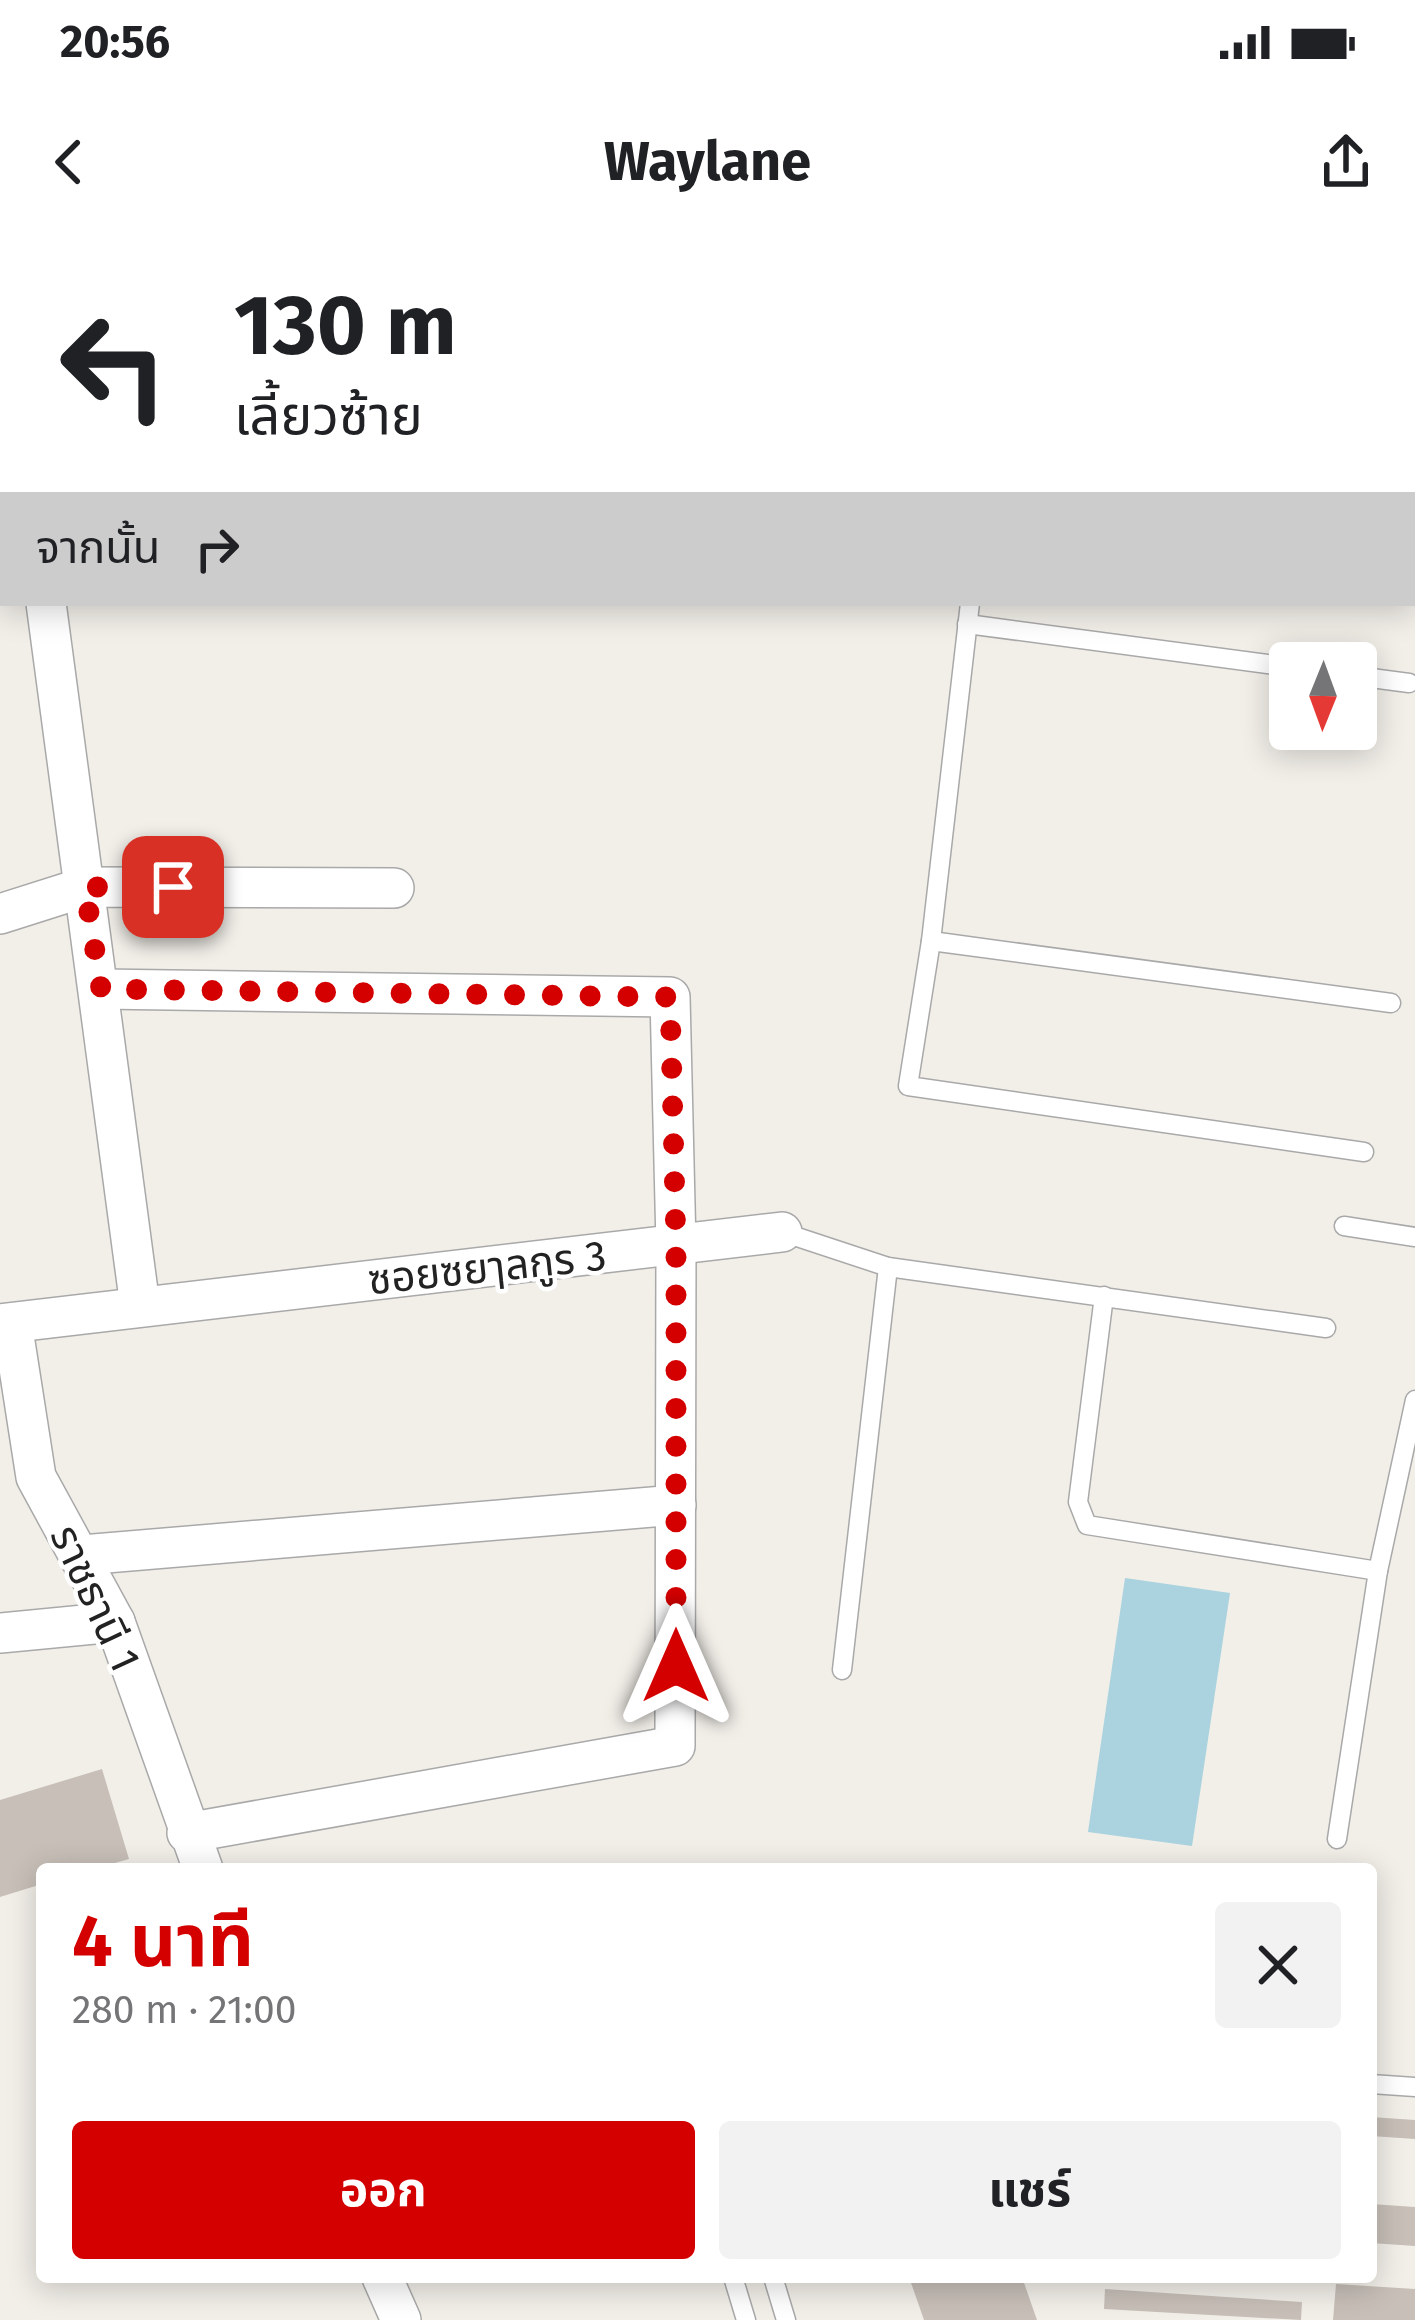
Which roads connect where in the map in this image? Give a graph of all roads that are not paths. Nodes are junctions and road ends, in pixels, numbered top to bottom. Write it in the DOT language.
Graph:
graph roads {
  1 [pos="46,606"];
  2 [pos="970,606"];
  3 [pos="967,624"];
  4 [pos="1269,664"];
  5 [pos="1377,679"];
  6 [pos="1409,683"];
  7 [pos="85,887"];
  8 [pos="394,888"];
  9 [pos="0,914"];
  10 [pos="931,941"];
  11 [pos="101,989"];
  12 [pos="1390,1003"];
  13 [pos="1364,1152"];
  14 [pos="1344,1226"];
  15 [pos="782,1232"];
  16 [pos="1415,1237"];
  17 [pos="676,1245"];
  18 [pos="888,1267"];
  19 [pos="1104,1296"];
  20 [pos="140,1306"];
  21 [pos="6,1324"];
  22 [pos="1326,1328"];
  23 [pos="1415,1400"];
  24 [pos="676,1504"];
  25 [pos="82,1555"];
  26 [pos="1378,1571"];
  27 [pos="115,1622"];
  28 [pos="0,1633"];
  29 [pos="842,1670"];
  30 [pos="1337,1839"];
  31 [pos="195,1851"];
  32 [pos="1377,2084"];
  33 [pos="1415,2087"];
  34 [pos="385,2283"];
  35 [pos="735,2283"];
  36 [pos="775,2283"];
  37 [pos="401,2320"];
  38 [pos="746,2320"];
  39 [pos="786,2320"];
  1 -- 7 [label="street"];
  2 -- 3 [label="lane"];
  3 -- 4 [label="lane"];
  3 -- 10 [label="lane"];
  5 -- 6 [label="lane"];
  7 -- 8 [label="street"];
  7 -- 9 [label="street"];
  7 -- 11 [label="street"];
  10 -- 12 [label="lane"];
  10 -- 13 [label="lane"];
  11 -- 17 [label="street"];
  11 -- 20 [label="street"];
  14 -- 16 [label="lane"];
  15 -- 17 [label="street, ซอยซยๅลกูร 3"];
  15 -- 18 [label="lane, ซอยซยๅลกูร 3"];
  17 -- 20 [label="street, ซอยซยๅลกูร 3"];
  17 -- 24 [label="street"];
  18 -- 19 [label="lane, ซอยซยๅลกูร 3"];
  18 -- 29 [label="lane"];
  19 -- 22 [label="lane, ซอยซยๅลกูร 3"];
  19 -- 26 [label="lane"];
  20 -- 21 [label="street, ซอยซยๅลกูร 3"];
  21 -- 25 [label="street, ราชธานี 1"];
  23 -- 26 [label="lane"];
  24 -- 25 [label="street"];
  24 -- 31 [label="street"];
  25 -- 27 [label="street, ราชธานี 1"];
  26 -- 30 [label="lane"];
  27 -- 28 [label="street"];
  27 -- 31 [label="street, ราชธานี 1"];
  32 -- 33 [label="lane"];
  34 -- 37 [label="street"];
  35 -- 38 [label="lane"];
  36 -- 39 [label="lane"];
}
